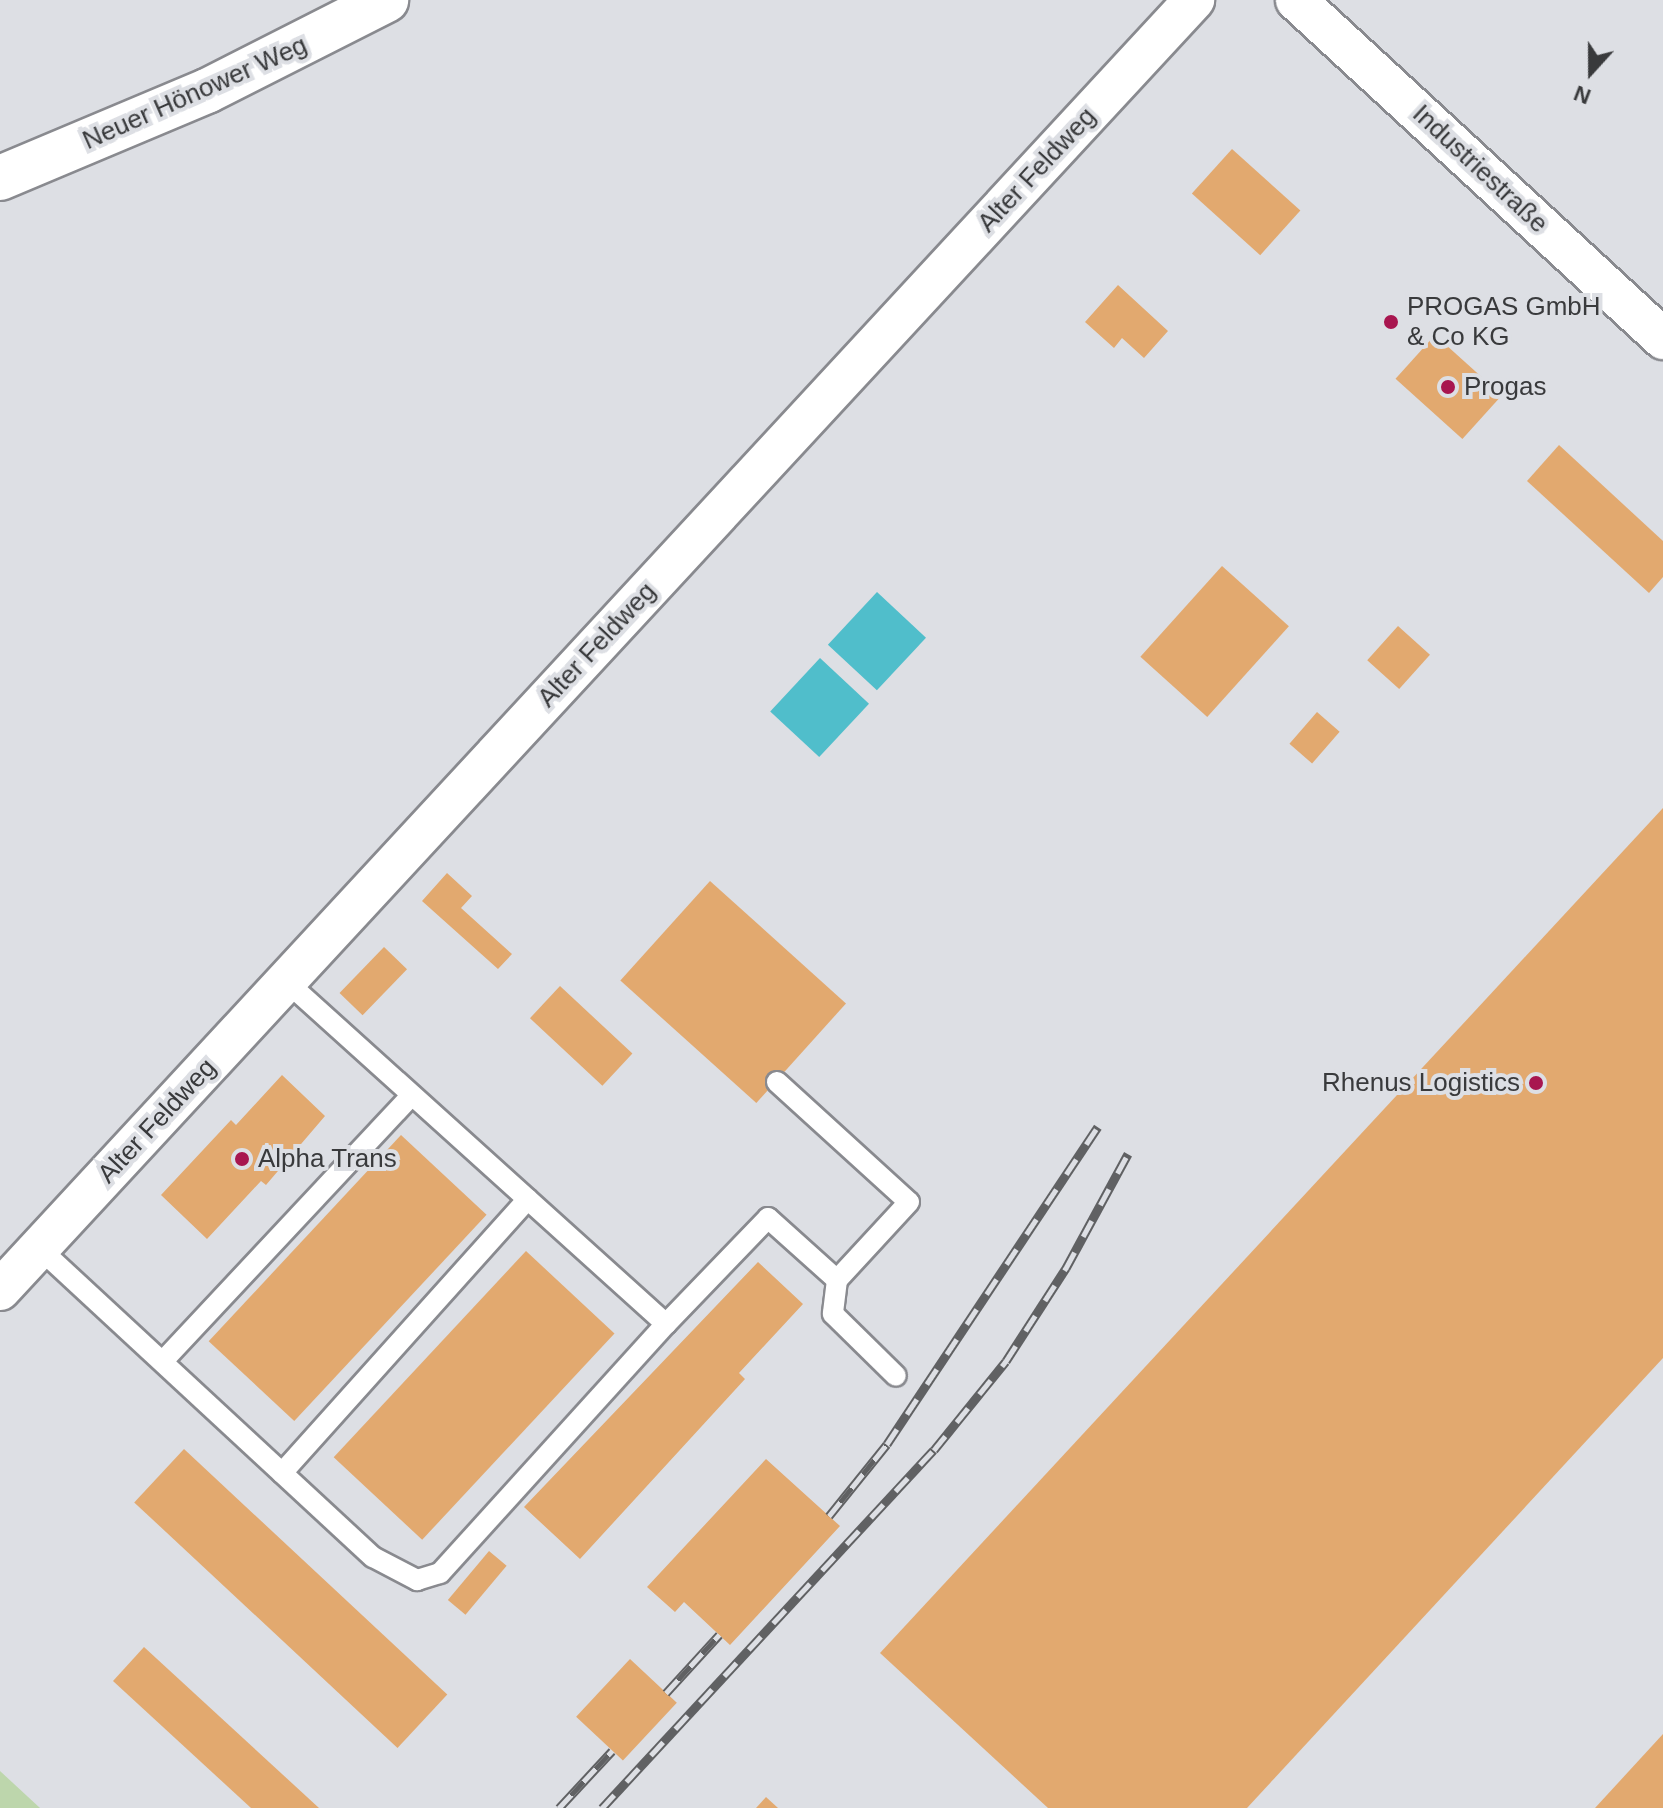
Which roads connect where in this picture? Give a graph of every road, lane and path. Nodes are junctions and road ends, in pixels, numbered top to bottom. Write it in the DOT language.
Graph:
graph roads {
  1 [pos="386,0"];
  2 [pos="1194,0"];
  3 [pos="1296,0"];
  4 [pos="0,178"];
  5 [pos="1663,339"];
  6 [pos="287,982"];
  7 [pos="777,1082"];
  8 [pos="412,1095"];
  9 [pos="528,1199"];
  10 [pos="39,1248"];
  11 [pos="837,1280"];
  12 [pos="0,1290"];
  13 [pos="666,1324"];
  14 [pos="163,1361"];
  15 [pos="896,1376"];
  16 [pos="282,1473"];
  1 -- 4 [label="main road, Neuer Hönower Weg"];
  2 -- 6 [label="street, Alter Feldweg"];
  3 -- 5 [label="street, Industriestraße"];
  6 -- 8 [label="lane"];
  6 -- 10 [label="street, Alter Feldweg"];
  7 -- 11 [label="lane"];
  8 -- 9 [label="lane"];
  8 -- 14 [label="lane"];
  9 -- 13 [label="lane"];
  9 -- 16 [label="lane"];
  10 -- 12 [label="street, Alter Feldweg"];
  10 -- 14 [label="lane"];
  11 -- 13 [label="lane"];
  11 -- 15 [label="lane"];
  13 -- 16 [label="lane"];
  14 -- 16 [label="lane"];
}
